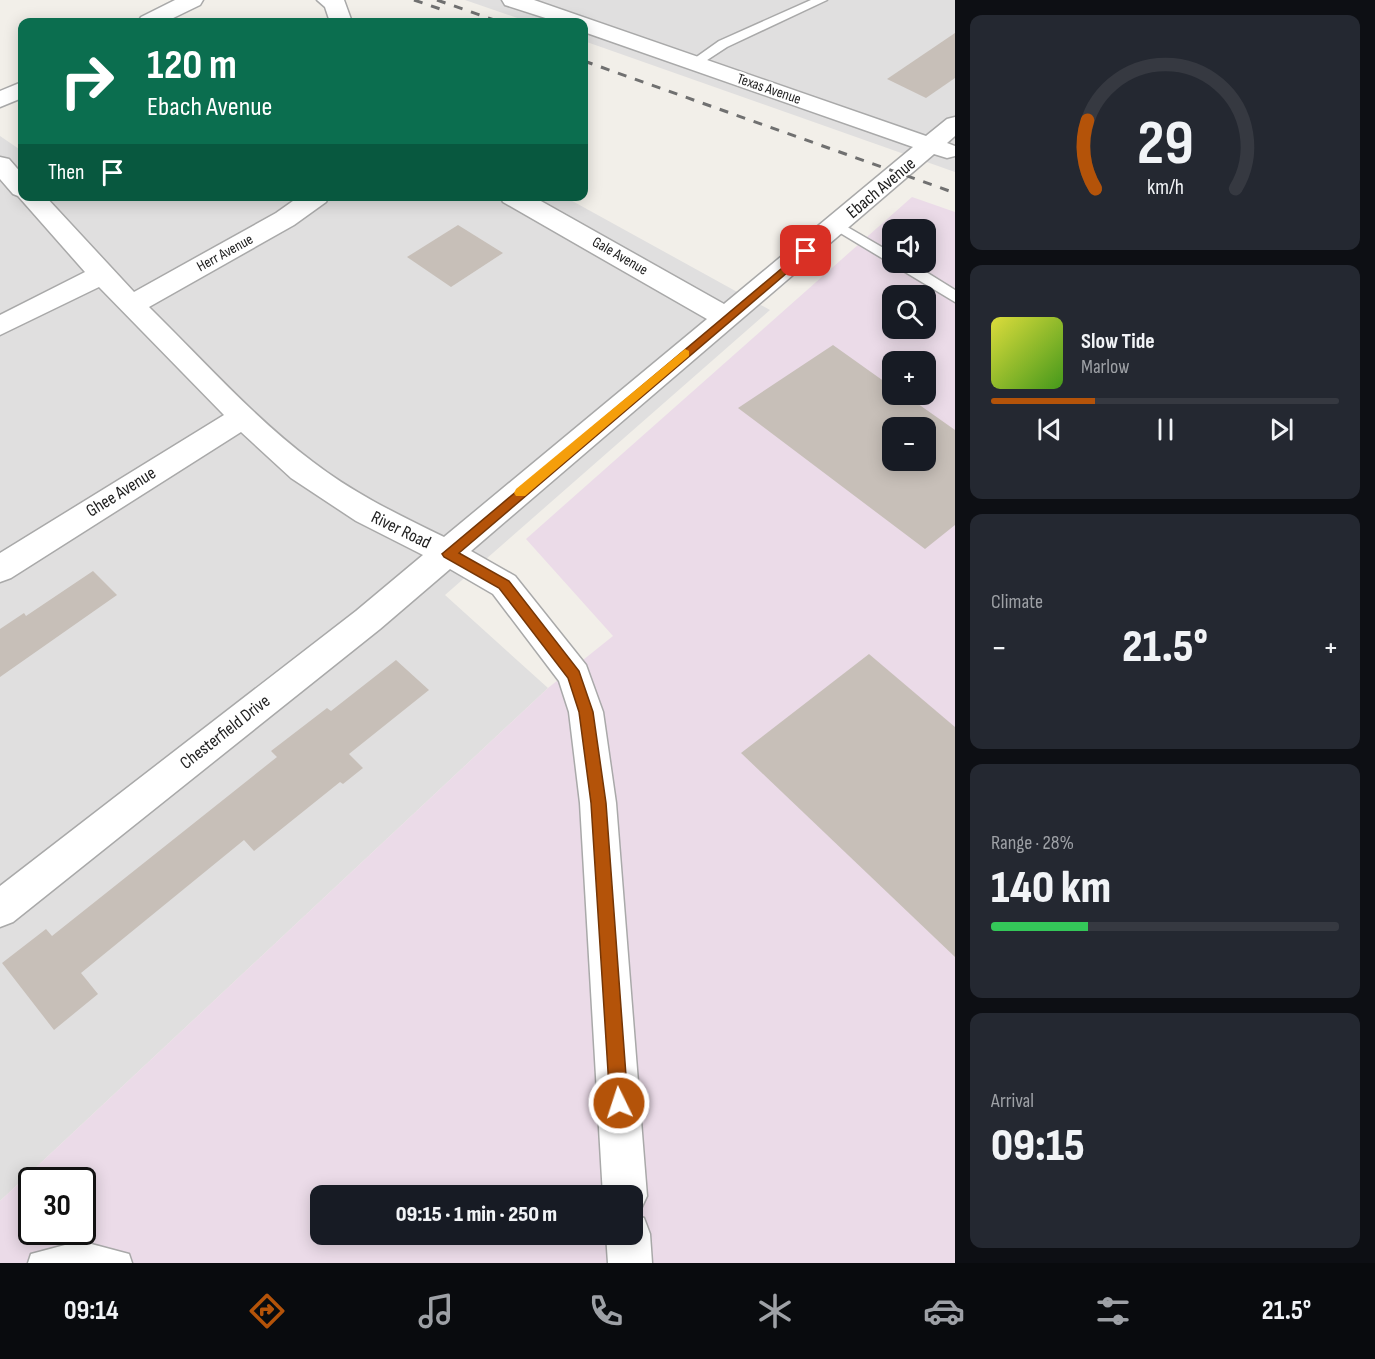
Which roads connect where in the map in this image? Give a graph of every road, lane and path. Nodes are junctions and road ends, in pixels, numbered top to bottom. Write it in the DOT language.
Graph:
graph roads {
  1 [pos="192,0"];
  2 [pos="328,0"];
  3 [pos="513,0"];
  4 [pos="821,0"];
  5 [pos="157,18"];
  6 [pos="340,18"];
  7 [pos="566,18"];
  8 [pos="588,26"];
  9 [pos="694,63"];
  10 [pos="18,91"];
  11 [pos="0,100"];
  12 [pos="955,124"];
  13 [pos="943,150"];
  14 [pos="0,164"];
  15 [pos="18,180"];
  16 [pos="39,201"];
  17 [pos="309,201"];
  18 [pos="521,201"];
  19 [pos="837,225"];
  20 [pos="882,253"];
  21 [pos="917,273"];
  22 [pos="101,275"];
  23 [pos="955,297"];
  24 [pos="131,305"];
  25 [pos="727,318"];
  26 [pos="0,326"];
  27 [pos="243,417"];
  28 [pos="449,554"];
  29 [pos="0,569"];
  30 [pos="0,909"];
  31 [pos="624,1185"];
  32 [pos="629,1245"];
  33 [pos="40,1263"];
  34 [pos="120,1263"];
  35 [pos="630,1263"];
  1 -- 5 [label="street"];
  2 -- 6 [label="street"];
  3 -- 7 [label="street"];
  4 -- 9 [label="lane"];
  8 -- 9 [label="street, Texas Avenue"];
  9 -- 13 [label="street, Texas Avenue"];
  10 -- 11 [label="street"];
  12 -- 13 [label="street, Ebach Avenue"];
  13 -- 19 [label="street, Ebach Avenue"];
  14 -- 15 [label="street, River Road"];
  16 -- 22 [label="street, River Road"];
  17 -- 24 [label="street, Herr Avenue"];
  18 -- 25 [label="street, Gale Avenue"];
  19 -- 20 [label="lane"];
  19 -- 25 [label="street, Ebach Avenue"];
  21 -- 23 [label="lane"];
  22 -- 24 [label="street, River Road"];
  22 -- 26 [label="street"];
  24 -- 27 [label="street, River Road"];
  25 -- 28 [label="street, Ebach Avenue"];
  27 -- 28 [label="street, River Road"];
  27 -- 29 [label="street, Ghee Avenue"];
  28 -- 30 [label="street, Chesterfield Drive"];
  28 -- 31 [label="street, River Road"];
  32 -- 35 [label="street"];
  33 -- 34 [label="lane"];
}
